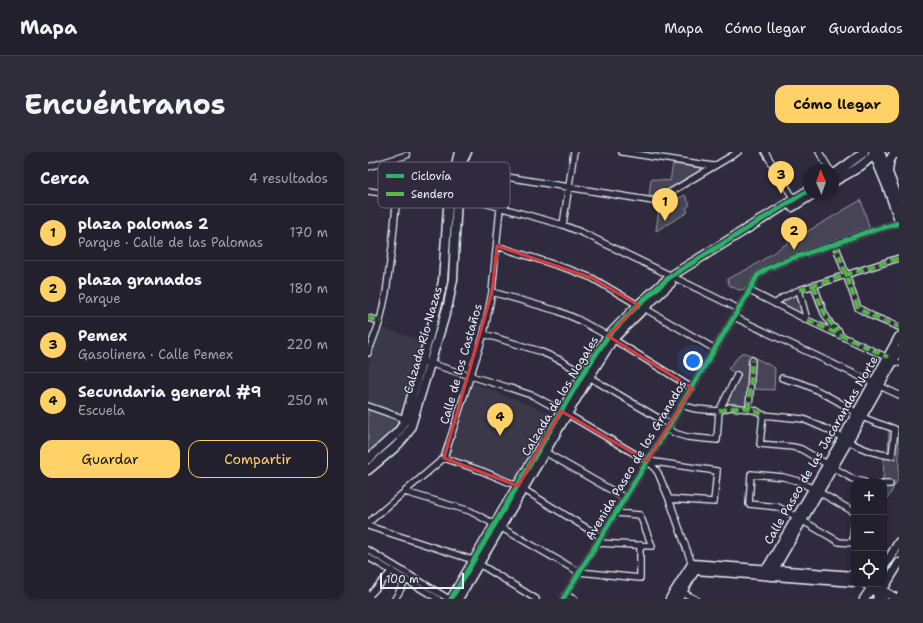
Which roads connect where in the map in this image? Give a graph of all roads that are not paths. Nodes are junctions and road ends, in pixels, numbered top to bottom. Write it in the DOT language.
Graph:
graph roads {
  1 [pos="459,152"];
  2 [pos="467,152"];
  3 [pos="574,152"];
  4 [pos="622,152"];
  5 [pos="738,152"];
  6 [pos="765,152"];
  7 [pos="819,152"];
  8 [pos="864,152"];
  9 [pos="897,152"];
  10 [pos="875,153"];
  11 [pos="407,155"];
  12 [pos="384,162"];
  13 [pos="458,162"];
  14 [pos="462,162"];
  15 [pos="378,164"];
  16 [pos="826,164"];
  17 [pos="714,166"];
  18 [pos="368,167"];
  19 [pos="839,173"];
  20 [pos="888,173"];
  21 [pos="839,175"];
  22 [pos="510,178"];
  23 [pos="568,188"];
  24 [pos="368,191"];
  25 [pos="378,192"];
  26 [pos="803,195"];
  27 [pos="803,198"];
  28 [pos="899,201"];
  29 [pos="795,202"];
  30 [pos="396,208"];
  31 [pos="451,208"];
  32 [pos="500,208"];
  33 [pos="899,222"];
  34 [pos="563,225"];
  35 [pos="835,244"];
  36 [pos="497,246"];
  37 [pos="899,258"];
  38 [pos="846,276"];
  39 [pos="674,278"];
  40 [pos="814,286"];
  41 [pos="799,290"];
  42 [pos="750,291"];
  43 [pos="492,292"];
  44 [pos="775,304"];
  45 [pos="641,306"];
  46 [pos="739,309"];
  47 [pos="734,317"];
  48 [pos="368,318"];
  49 [pos="806,320"];
  50 [pos="380,321"];
  51 [pos="899,327"];
  52 [pos="484,334"];
  53 [pos="843,336"];
  54 [pos="899,337"];
  55 [pos="610,338"];
  56 [pos="715,349"];
  57 [pos="899,352"];
  58 [pos="368,354"];
  59 [pos="752,360"];
  60 [pos="894,360"];
  61 [pos="426,362"];
  62 [pos="737,375"];
  63 [pos="470,376"];
  64 [pos="586,376"];
  65 [pos="782,378"];
  66 [pos="876,385"];
  67 [pos="692,388"];
  68 [pos="899,395"];
  69 [pos="682,404"];
  70 [pos="368,406"];
  71 [pos="748,409"];
  72 [pos="719,411"];
  73 [pos="564,413"];
  74 [pos="763,415"];
  75 [pos="859,415"];
  76 [pos="405,419"];
  77 [pos="668,427"];
  78 [pos="846,440"];
  79 [pos="545,452"];
  80 [pos="444,458"];
  81 [pos="368,459"];
  82 [pos="647,461"];
  83 [pos="830,466"];
  84 [pos="368,470"];
  85 [pos="855,479"];
  86 [pos="520,487"];
  87 [pos="816,490"];
  88 [pos="405,492"];
  89 [pos="625,498"];
  90 [pos="669,500"];
  91 [pos="851,510"];
  92 [pos="616,513"];
  93 [pos="800,519"];
  94 [pos="368,523"];
  95 [pos="368,526"];
  96 [pos="497,526"];
  97 [pos="601,537"];
  98 [pos="899,542"];
  99 [pos="598,543"];
  100 [pos="851,543"];
  101 [pos="640,545"];
  102 [pos="368,550"];
  103 [pos="368,557"];
  104 [pos="476,562"];
  105 [pos="887,562"];
  106 [pos="899,563"];
  107 [pos="694,567"];
  108 [pos="392,571"];
  109 [pos="579,572"];
  110 [pos="768,573"];
  111 [pos="851,576"];
  112 [pos="406,580"];
  113 [pos="851,582"];
  114 [pos="876,590"];
  115 [pos="368,596"];
  116 [pos="680,596"];
  117 [pos="564,597"];
  118 [pos="395,599"];
  119 [pos="438,599"];
  120 [pos="450,599"];
  121 [pos="458,599"];
  122 [pos="536,599"];
  123 [pos="574,599"];
  124 [pos="670,599"];
  125 [pos="694,599"];
  126 [pos="864,599"];
  127 [pos="897,599"];
  1 -- 13 [label="street, Calzada Río Nazas"];
  2 -- 14 [label="street, Calzada Río Nazas"];
  3 -- 23 [label="street"];
  4 -- 17 [label="street"];
  5 -- 17 [label="street"];
  6 -- 29 [label="street"];
  7 -- 16 [label="street"];
  8 -- 19 [label="street"];
  9 -- 20 [label="street"];
  10 -- 20 [label="street"];
  10 -- 21 [label="street"];
  10 -- 33 [label="street"];
  11 -- 12 [label="street"];
  15 -- 18 [label="street"];
  17 -- 23 [label="street"];
  20 -- 28 [label="street"];
  22 -- 23 [label="street"];
  23 -- 34 [label="street"];
  24 -- 25 [label="street"];
  26 -- 29 [label="street, Calzada de los Nogales"];
  27 -- 29 [label="street, Calzada de los Nogales"];
  29 -- 39 [label="street, Calzada de los Nogales"];
  30 -- 50 [label="street"];
  31 -- 61 [label="street, Calzada Río Nazas"];
  32 -- 34 [label="street"];
  32 -- 36 [label="street, Calle de los Castaños"];
  33 -- 35 [label="street, Avenida Paseo de los Granados"];
  34 -- 39 [label="street"];
  35 -- 38 [label="street"];
  35 -- 42 [label="street, Avenida Paseo de los Granados"];
  36 -- 43 [label="street, Calle de los Castaños"];
  36 -- 45 [label="street"];
  37 -- 38 [label="street"];
  38 -- 40 [label="street"];
  38 -- 51 [label="street"];
  39 -- 45 [label="street, Calzada de los Nogales"];
  39 -- 46 [label="street"];
  40 -- 41 [label="street"];
  40 -- 53 [label="street"];
  41 -- 44 [label="street"];
  41 -- 49 [label="street"];
  42 -- 44 [label="street"];
  42 -- 46 [label="street, Avenida Paseo de los Granados"];
  43 -- 52 [label="street, Calle de los Castaños"];
  43 -- 55 [label="street"];
  44 -- 49 [label="street"];
  45 -- 55 [label="street, Calzada de los Nogales"];
  45 -- 56 [label="street"];
  46 -- 47 [label="street, Avenida Paseo de los Granados"];
  47 -- 56 [label="street, Avenida Paseo de los Granados"];
  47 -- 66 [label="street"];
  48 -- 50 [label="street"];
  49 -- 53 [label="street"];
  50 -- 58 [label="street"];
  52 -- 63 [label="street, Calle de los Castaños"];
  52 -- 64 [label="street"];
  53 -- 60 [label="street"];
  54 -- 60 [label="street, Calle Paseo de las Jacarandas Norte"];
  55 -- 64 [label="street, Calzada de los Nogales"];
  55 -- 67 [label="street"];
  56 -- 67 [label="street, Avenida Paseo de los Granados"];
  57 -- 60 [label="street, Calle Paseo de las Jacarandas Norte"];
  59 -- 71 [label="street"];
  60 -- 66 [label="street, Calle Paseo de las Jacarandas Norte"];
  61 -- 63 [label="street"];
  61 -- 76 [label="street, Calzada Río Nazas"];
  61 -- 84 [label="street, Calzada Río Nazas"];
  62 -- 72 [label="street"];
  63 -- 73 [label="street"];
  63 -- 80 [label="street, Calle de los Castaños"];
  64 -- 73 [label="street, Calzada de los Nogales"];
  64 -- 77 [label="street"];
  65 -- 75 [label="street"];
  66 -- 68 [label="street"];
  66 -- 75 [label="street, Calle Paseo de las Jacarandas Norte"];
  67 -- 69 [label="street, Avenida Paseo de los Granados"];
  69 -- 72 [label="street"];
  69 -- 77 [label="street, Avenida Paseo de los Granados"];
  70 -- 76 [label="street"];
  71 -- 72 [label="street"];
  71 -- 74 [label="street"];
  72 -- 77 [label="street"];
  73 -- 79 [label="street, Calzada de los Nogales"];
  73 -- 82 [label="street"];
  73 -- 86 [label="street, Calzada de los Nogales"];
  74 -- 78 [label="street"];
  74 -- 83 [label="street"];
  75 -- 78 [label="street, Calle Paseo de las Jacarandas Norte"];
  75 -- 78 [label="street"];
  76 -- 81 [label="street, Calzada Río Nazas"];
  77 -- 82 [label="street, Avenida Paseo de los Granados"];
  78 -- 83 [label="street, Calle Paseo de las Jacarandas Norte"];
  79 -- 86 [label="street, Calzada de los Nogales"];
  79 -- 89 [label="street"];
  80 -- 86 [label="street"];
  80 -- 88 [label="street"];
  82 -- 89 [label="street, Avenida Paseo de los Granados"];
  82 -- 90 [label="street"];
  82 -- 90 [label="street"];
  83 -- 85 [label="street"];
  83 -- 87 [label="street, Calle Paseo de las Jacarandas Norte"];
  86 -- 96 [label="street, Calzada de los Nogales"];
  86 -- 97 [label="street"];
  87 -- 91 [label="street"];
  87 -- 93 [label="street, Calle Paseo de las Jacarandas Norte"];
  87 -- 93 [label="street"];
  88 -- 94 [label="street"];
  88 -- 96 [label="street"];
  89 -- 92 [label="street, Avenida Paseo de los Granados"];
  90 -- 107 [label="street"];
  92 -- 97 [label="street, Avenida Paseo de los Granados"];
  92 -- 101 [label="street"];
  93 -- 100 [label="street"];
  93 -- 110 [label="street, Calle Paseo de las Jacarandas Norte"];
  95 -- 104 [label="street"];
  96 -- 104 [label="street, Calzada de los Nogales"];
  96 -- 109 [label="street"];
  97 -- 99 [label="street, Avenida Paseo de los Granados"];
  98 -- 105 [label="street"];
  99 -- 101 [label="street"];
  99 -- 109 [label="street, Avenida Paseo de los Granados"];
  101 -- 109 [label="street"];
  102 -- 120 [label="street"];
  103 -- 108 [label="street"];
  104 -- 120 [label="street, Calzada de los Nogales"];
  104 -- 121 [label="street, Calzada de los Nogales"];
  104 -- 122 [label="street"];
  106 -- 114 [label="street"];
  107 -- 110 [label="street"];
  107 -- 116 [label="street"];
  107 -- 124 [label="street"];
  108 -- 112 [label="street"];
  108 -- 115 [label="street"];
  109 -- 117 [label="street, Avenida Paseo de los Granados"];
  110 -- 111 [label="street"];
  110 -- 113 [label="street"];
  112 -- 118 [label="street"];
  112 -- 119 [label="street"];
  114 -- 126 [label="street"];
  114 -- 127 [label="street"];
  116 -- 125 [label="street"];
  117 -- 123 [label="street"];
}
